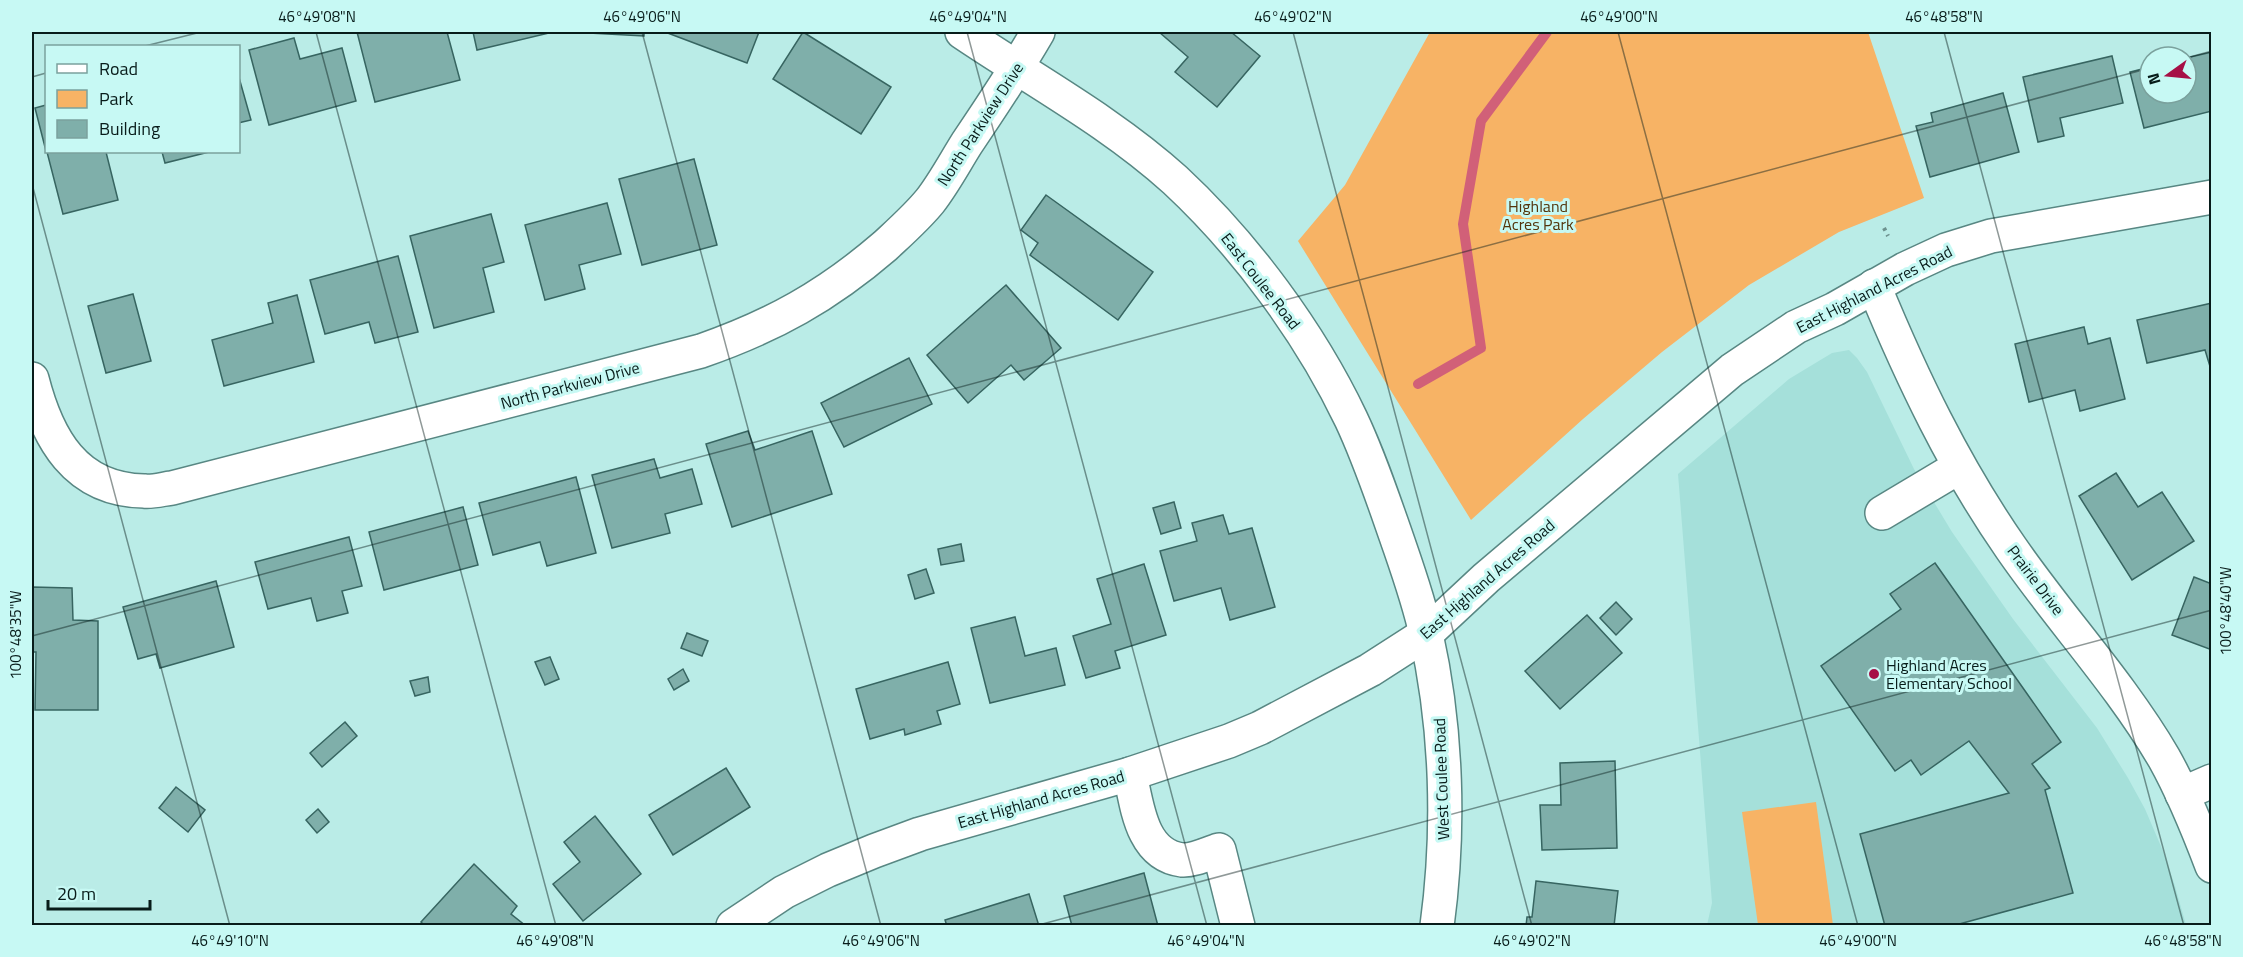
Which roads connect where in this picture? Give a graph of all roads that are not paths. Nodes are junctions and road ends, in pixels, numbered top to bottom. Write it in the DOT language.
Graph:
graph roads {
  1 [pos="962,32"];
  2 [pos="1038,32"];
  3 [pos="1016,69"];
  4 [pos="2211,197"];
  5 [pos="1875,286"];
  6 [pos="32,379"];
  7 [pos="1959,467"];
  8 [pos="1882,513"];
  9 [pos="1426,633"];
  10 [pos="1130,774"];
  11 [pos="2197,787"];
  12 [pos="2211,866"];
  13 [pos="733,926"];
  14 [pos="1238,926"];
  15 [pos="1437,926"];
  1 -- 3 [label="street, East Coulee Road"];
  2 -- 3 [label="street, North Parkview Drive"];
  3 -- 6 [label="street, North Parkview Drive"];
  3 -- 9 [label="street, East Coulee Road"];
  4 -- 5 [label="street, East Highland Acres Road"];
  5 -- 7 [label="street, Prairie Drive"];
  5 -- 9 [label="street, East Highland Acres Road"];
  7 -- 8 [label="street"];
  7 -- 11 [label="street, Prairie Drive"];
  9 -- 10 [label="street, East Highland Acres Road"];
  9 -- 15 [label="street, West Coulee Road"];
  10 -- 13 [label="street, East Highland Acres Road"];
  10 -- 14 [label="street"];
  11 -- 12 [label="street, Prairie Drive"];
}
